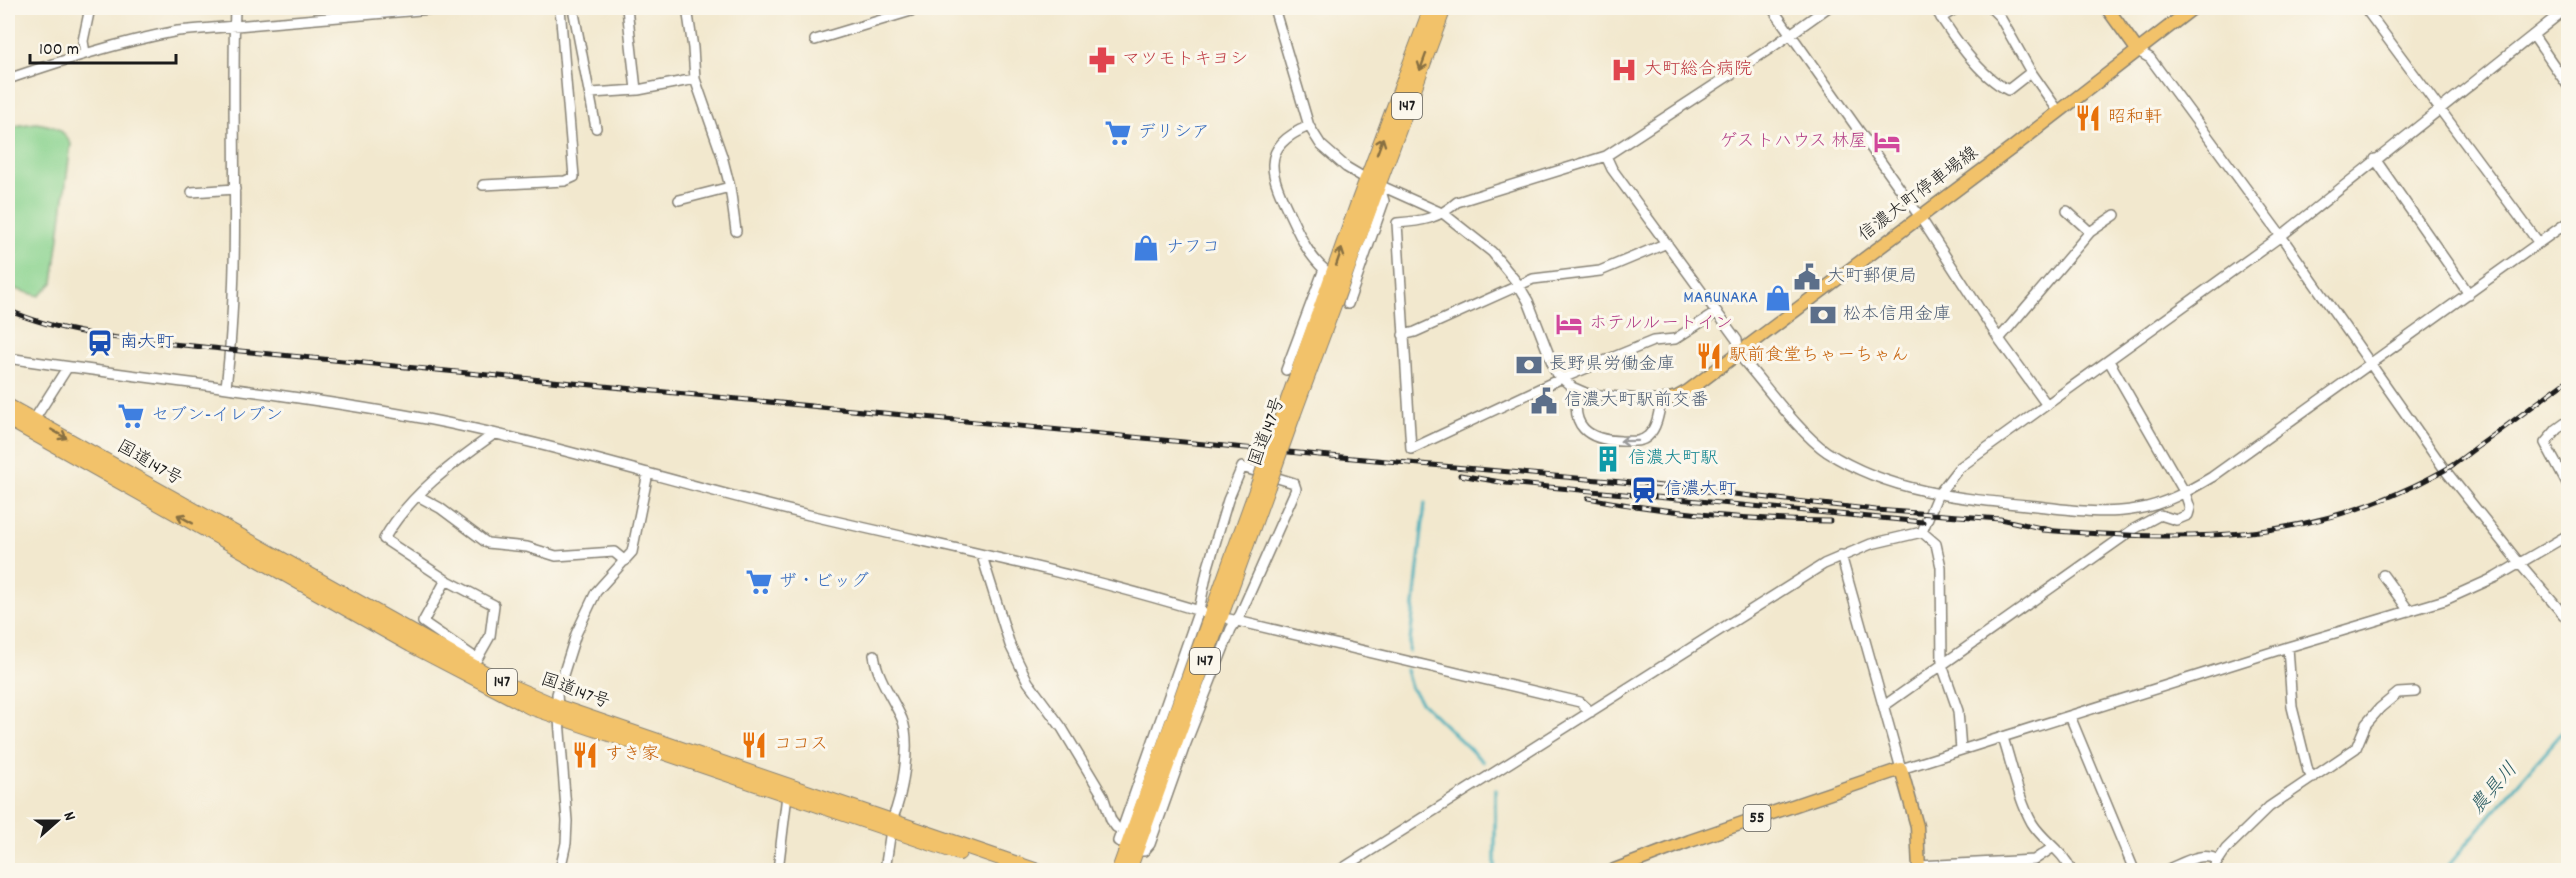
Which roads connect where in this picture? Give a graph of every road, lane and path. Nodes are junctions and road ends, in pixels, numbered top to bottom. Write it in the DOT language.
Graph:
graph roads {
  1 [pos="90,8"];
  2 [pos="235,8"];
  3 [pos="443,8"];
  4 [pos="560,8"];
  5 [pos="573,8"];
  6 [pos="627,8"];
  7 [pos="687,8"];
  8 [pos="921,8"];
  9 [pos="1274,8"];
  10 [pos="1431,8"];
  11 [pos="1444,8"];
  12 [pos="1772,8"];
  13 [pos="1827,8"];
  14 [pos="1935,8"];
  15 [pos="1957,8"];
  16 [pos="1991,8"];
  17 [pos="2108,8"];
  18 [pos="2193,8"];
  19 [pos="2365,8"];
  20 [pos="2568,8"];
  21 [pos="404,9"];
  22 [pos="332,13"];
  23 [pos="1941,18"];
  24 [pos="234,27"];
  25 [pos="1790,34"];
  26 [pos="2533,35"];
  27 [pos="815,40"];
  28 [pos="2138,51"];
  29 [pos="85,53"];
  30 [pos="2031,72"];
  31 [pos="695,78"];
  32 [pos="8,80"];
  33 [pos="2568,86"];
  34 [pos="636,90"];
  35 [pos="591,93"];
  36 [pos="2441,109"];
  37 [pos="2060,112"];
  38 [pos="1310,126"];
  39 [pos="596,128"];
  40 [pos="1606,156"];
  41 [pos="2375,159"];
  42 [pos="1373,182"];
  43 [pos="483,185"];
  44 [pos="730,188"];
  45 [pos="235,189"];
  46 [pos="192,192"];
  47 [pos="680,200"];
  48 [pos="2067,211"];
  49 [pos="1444,214"];
  50 [pos="2115,215"];
  51 [pos="1920,218"];
  52 [pos="2568,222"];
  53 [pos="736,231"];
  54 [pos="2090,232"];
  55 [pos="2281,236"];
  56 [pos="1667,243"];
  57 [pos="2540,243"];
  58 [pos="1518,284"];
  59 [pos="2469,294"];
  60 [pos="1348,304"];
  61 [pos="1717,312"];
  62 [pos="1403,334"];
  63 [pos="1999,339"];
  64 [pos="1739,352"];
  65 [pos="8,358"];
  66 [pos="2109,361"];
  67 [pos="2370,363"];
  68 [pos="67,368"];
  69 [pos="1286,370"];
  70 [pos="1560,379"];
  71 [pos="226,387"];
  72 [pos="1579,391"];
  73 [pos="1661,401"];
  74 [pos="2046,405"];
  75 [pos="8,406"];
  76 [pos="8,419"];
  77 [pos="2568,421"];
  78 [pos="31,425"];
  79 [pos="494,434"];
  80 [pos="648,473"];
  81 [pos="2568,486"];
  82 [pos="2185,493"];
  83 [pos="418,496"];
  84 [pos="1937,496"];
  85 [pos="1922,532"];
  86 [pos="2568,535"];
  87 [pos="1841,555"];
  88 [pos="982,556"];
  89 [pos="625,561"];
  90 [pos="2520,564"];
  91 [pos="2384,575"];
  92 [pos="446,580"];
  93 [pos="2409,610"];
  94 [pos="1201,611"];
  95 [pos="1232,619"];
  96 [pos="2568,620"];
  97 [pos="2288,647"];
  98 [pos="874,655"];
  99 [pos="1942,665"];
  100 [pos="2415,692"];
  101 [pos="1884,706"];
  102 [pos="557,712"];
  103 [pos="1591,712"];
  104 [pos="2070,716"];
  105 [pos="2003,738"];
  106 [pos="1961,750"];
  107 [pos="1901,769"];
  108 [pos="2313,778"];
  109 [pos="787,795"];
  110 [pos="892,825"];
  111 [pos="1123,830"];
  112 [pos="2052,848"];
  113 [pos="1131,849"];
  114 [pos="2218,860"];
  115 [pos="1919,868"];
  116 [pos="560,870"];
  117 [pos="778,870"];
  118 [pos="885,870"];
  119 [pos="1009,870"];
  120 [pos="1035,870"];
  121 [pos="1044,870"];
  122 [pos="1049,870"];
  123 [pos="1113,870"];
  124 [pos="1119,870"];
  125 [pos="1129,870"];
  126 [pos="1340,870"];
  127 [pos="1614,870"];
  128 [pos="2071,870"];
  129 [pos="2134,870"];
  130 [pos="2166,870"];
  131 [pos="2212,870"];
  1 -- 29 [label="street"];
  2 -- 24 [label="street"];
  3 -- 21 [label="street"];
  4 -- 43 [label="street"];
  5 -- 35 [label="street"];
  6 -- 34 [label="street"];
  7 -- 31 [label="street"];
  8 -- 27 [label="street"];
  9 -- 38 [label="street"];
  42 -- 10 [label="highway, 国道147号 / 147, one-way"];
  11 -- 42 [label="highway, 国道147号 / 147, one-way"];
  12 -- 25 [label="street"];
  13 -- 25 [label="street"];
  14 -- 23 [label="street"];
  15 -- 23 [label="street"];
  16 -- 30 [label="street"];
  17 -- 28 [label="main road"];
  18 -- 28 [label="main road, 信濃大町停車場線"];
  19 -- 36 [label="street"];
  20 -- 26 [label="street"];
  21 -- 22 [label="street"];
  22 -- 24 [label="street"];
  23 -- 30 [label="street"];
  24 -- 29 [label="street"];
  24 -- 45 [label="street"];
  25 -- 40 [label="street"];
  25 -- 51 [label="street"];
  26 -- 33 [label="street"];
  26 -- 36 [label="street"];
  28 -- 37 [label="main road, 信濃大町停車場線"];
  28 -- 55 [label="street"];
  29 -- 32 [label="street"];
  30 -- 37 [label="street"];
  31 -- 34 [label="street"];
  31 -- 44 [label="street"];
  34 -- 35 [label="street"];
  35 -- 39 [label="street"];
  36 -- 41 [label="street"];
  36 -- 57 [label="street"];
  37 -- 51 [label="main road, 信濃大町停車場線"];
  38 -- 42 [label="street"];
  38 -- 69 [label="street"];
  40 -- 49 [label="street"];
  40 -- 56 [label="street"];
  41 -- 55 [label="street"];
  41 -- 59 [label="street"];
  42 -- 49 [label="street"];
  42 -- 60 [label="street"];
  42 -- 113 [label="highway, 国道147号 / 147, bridge"];
  44 -- 47 [label="street"];
  44 -- 53 [label="street"];
  45 -- 46 [label="street"];
  45 -- 71 [label="street"];
  48 -- 54 [label="street"];
  49 -- 58 [label="street"];
  49 -- 62 [label="street"];
  50 -- 54 [label="street"];
  51 -- 63 [label="street"];
  51 -- 64 [label="main road, 信濃大町停車場線"];
  52 -- 57 [label="street"];
  54 -- 63 [label="street"];
  55 -- 66 [label="street"];
  55 -- 67 [label="street"];
  56 -- 58 [label="street"];
  56 -- 61 [label="street"];
  57 -- 59 [label="street"];
  58 -- 62 [label="street"];
  58 -- 70 [label="street"];
  59 -- 67 [label="street"];
  61 -- 64 [label="street"];
  61 -- 70 [label="street"];
  62 -- 70 [label="street"];
  63 -- 74 [label="street"];
  64 -- 73 [label="main road, 信濃大町停車場線"];
  64 -- 84 [label="street"];
  65 -- 68 [label="street"];
  66 -- 74 [label="street"];
  66 -- 82 [label="street"];
  67 -- 82 [label="street"];
  67 -- 90 [label="street"];
  68 -- 71 [label="street"];
  68 -- 78 [label="street"];
  70 -- 72 [label="street"];
  71 -- 79 [label="street"];
  72 -- 73 [label="street"];
  73 -- 72 [label="street, one-way"];
  74 -- 84 [label="street"];
  75 -- 78 [label="highway, 国道147号 / 147"];
  76 -- 78 [label="highway, 国道147号 / 147"];
  77 -- 81 [label="street"];
  78 -- 102 [label="highway, 国道147号 / 147"];
  79 -- 80 [label="street"];
  79 -- 83 [label="street"];
  80 -- 88 [label="street"];
  80 -- 89 [label="street"];
  82 -- 84 [label="street"];
  82 -- 99 [label="street"];
  83 -- 89 [label="street"];
  83 -- 92 [label="street"];
  84 -- 85 [label="street"];
  85 -- 87 [label="street"];
  85 -- 99 [label="street"];
  86 -- 90 [label="street"];
  87 -- 101 [label="street"];
  87 -- 103 [label="street"];
  88 -- 94 [label="street"];
  88 -- 111 [label="street"];
  89 -- 102 [label="street"];
  90 -- 93 [label="street"];
  90 -- 96 [label="street"];
  91 -- 93 [label="street"];
  92 -- 92 [label="street"];
  93 -- 97 [label="street"];
  94 -- 95 [label="street"];
  94 -- 111 [label="street"];
  95 -- 103 [label="street"];
  95 -- 113 [label="street"];
  97 -- 104 [label="street"];
  97 -- 108 [label="street"];
  98 -- 110 [label="street"];
  99 -- 101 [label="street"];
  99 -- 106 [label="street"];
  100 -- 108 [label="street"];
  101 -- 107 [label="street"];
  102 -- 109 [label="highway, 国道147号 / 147"];
  102 -- 110 [label="highway, 国道147号 / 147"];
  102 -- 116 [label="street"];
  103 -- 126 [label="street"];
  104 -- 105 [label="street"];
  104 -- 129 [label="street"];
  105 -- 106 [label="street"];
  105 -- 112 [label="street"];
  106 -- 107 [label="street"];
  107 -- 115 [label="main road"];
  107 -- 127 [label="main road, 55"];
  108 -- 114 [label="street"];
  109 -- 110 [label="highway, 国道147号 / 147"];
  109 -- 117 [label="street"];
  110 -- 118 [label="street"];
  110 -- 119 [label="highway, 国道147号 / 147"];
  110 -- 120 [label="highway, 国道147号 / 147"];
  111 -- 113 [label="street"];
  112 -- 115 [label="street"];
  112 -- 128 [label="street"];
  113 -- 123 [label="highway, 147"];
  113 -- 124 [label="highway, 国道147号 / 147"];
  113 -- 125 [label="highway, 国道147号 / 147"];
  114 -- 130 [label="street"];
  114 -- 131 [label="street"];
  121 -- 122 [label="highway"];
}
